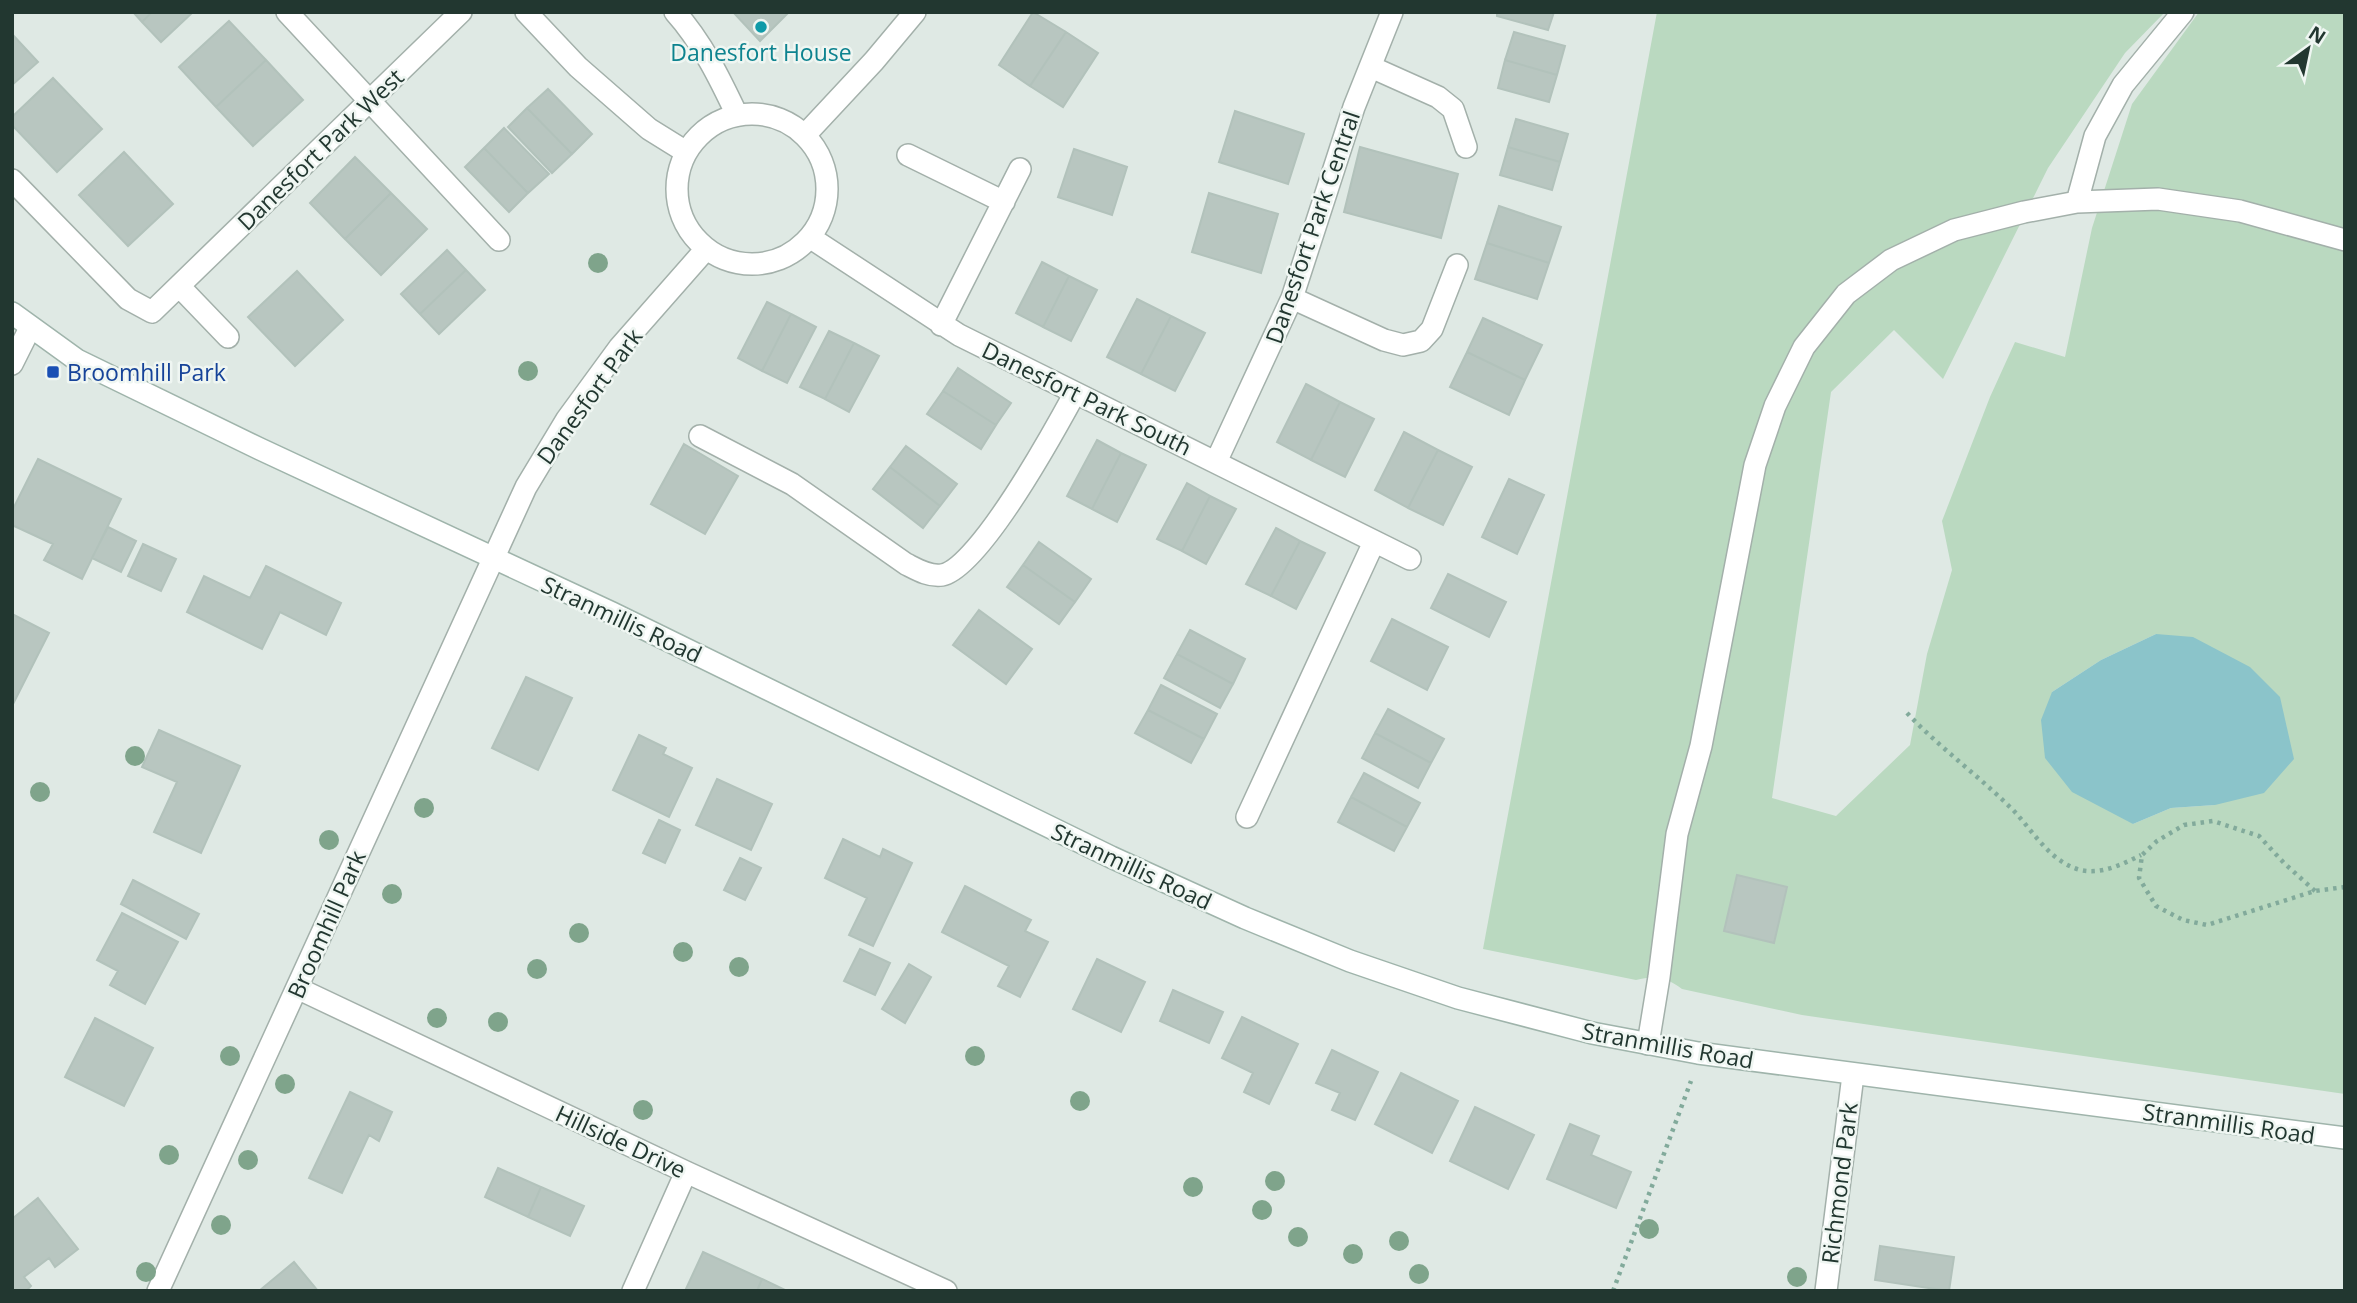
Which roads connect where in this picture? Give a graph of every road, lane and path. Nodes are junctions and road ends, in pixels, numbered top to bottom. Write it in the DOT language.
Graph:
graph roads {
  1 [pos="287,12"];
  2 [pos="461,12"];
  3 [pos="526,12"];
  4 [pos="676,12"];
  5 [pos="915,12"];
  6 [pos="1392,12"];
  7 [pos="2183,12"];
  8 [pos="1371,67"];
  9 [pos="369,102"];
  10 [pos="737,115"];
  11 [pos="805,135"];
  12 [pos="1466,147"];
  13 [pos="686,152"];
  14 [pos="908,155"];
  15 [pos="1020,169"];
  16 [pos="12,180"];
  17 [pos="1004,202"];
  18 [pos="2077,202"];
  19 [pos="811,238"];
  20 [pos="499,240"];
  21 [pos="2345,240"];
  22 [pos="706,249"];
  23 [pos="1457,265"];
  24 [pos="179,286"];
  25 [pos="1292,298"];
  26 [pos="12,313"];
  27 [pos="941,324"];
  28 [pos="30,328"];
  29 [pos="228,337"];
  30 [pos="12,364"];
  31 [pos="1075,393"];
  32 [pos="700,436"];
  33 [pos="1216,463"];
  34 [pos="1374,541"];
  35 [pos="492,557"];
  36 [pos="1410,559"];
  37 [pos="1907,713"];
  38 [pos="1247,817"];
  39 [pos="2142,855"];
  40 [pos="2345,887"];
  41 [pos="2315,891"];
  42 [pos="297,988"];
  43 [pos="1648,1044"];
  44 [pos="1698,1053"];
  45 [pos="1853,1075"];
  46 [pos="2345,1138"];
  47 [pos="686,1172"];
  48 [pos="158,1291"];
  49 [pos="633,1291"];
  50 [pos="946,1291"];
  51 [pos="1613,1291"];
  52 [pos="1826,1291"];
  1 -- 9 [label="street"];
  2 -- 9 [label="street, Danesfort Park West"];
  3 -- 13 [label="street"];
  4 -- 10 [label="street"];
  5 -- 11 [label="street"];
  6 -- 8 [label="street, Danesfort Park Central"];
  7 -- 18 [label="street"];
  8 -- 12 [label="street"];
  8 -- 25 [label="street, Danesfort Park Central"];
  9 -- 20 [label="street"];
  9 -- 24 [label="street, Danesfort Park West"];
  10 -- 11 [label="street"];
  10 -- 13 [label="street"];
  11 -- 19 [label="street"];
  13 -- 22 [label="street"];
  14 -- 17 [label="street"];
  15 -- 17 [label="street"];
  16 -- 24 [label="street, Danesfort Park West"];
  17 -- 27 [label="street"];
  18 -- 21 [label="street"];
  18 -- 43 [label="street"];
  19 -- 22 [label="street"];
  19 -- 27 [label="street, Danesfort Park South"];
  22 -- 35 [label="street, Danesfort Park"];
  23 -- 25 [label="street"];
  24 -- 29 [label="street"];
  25 -- 33 [label="street, Danesfort Park Central"];
  26 -- 28 [label="street, Stranmillis Road"];
  27 -- 31 [label="street, Danesfort Park South"];
  28 -- 30 [label="street"];
  28 -- 35 [label="street, Stranmillis Road"];
  31 -- 32 [label="street"];
  31 -- 33 [label="street, Danesfort Park South"];
  33 -- 34 [label="street, Danesfort Park South"];
  34 -- 36 [label="street, Danesfort Park South"];
  34 -- 38 [label="street"];
  35 -- 42 [label="street, Broomhill Park"];
  35 -- 43 [label="street, Stranmillis Road"];
  37 -- 39 [label="path"];
  39 -- 41 [label="path"];
  39 -- 41 [label="path"];
  40 -- 41 [label="path"];
  42 -- 47 [label="street, Hillside Drive"];
  42 -- 48 [label="street, Broomhill Park"];
  43 -- 44 [label="street, Stranmillis Road"];
  44 -- 45 [label="street, Stranmillis Road"];
  44 -- 51 [label="path"];
  45 -- 46 [label="street, Stranmillis Road"];
  45 -- 52 [label="street, Richmond Park"];
  47 -- 49 [label="street"];
  47 -- 50 [label="street, Hillside Drive"];
}
